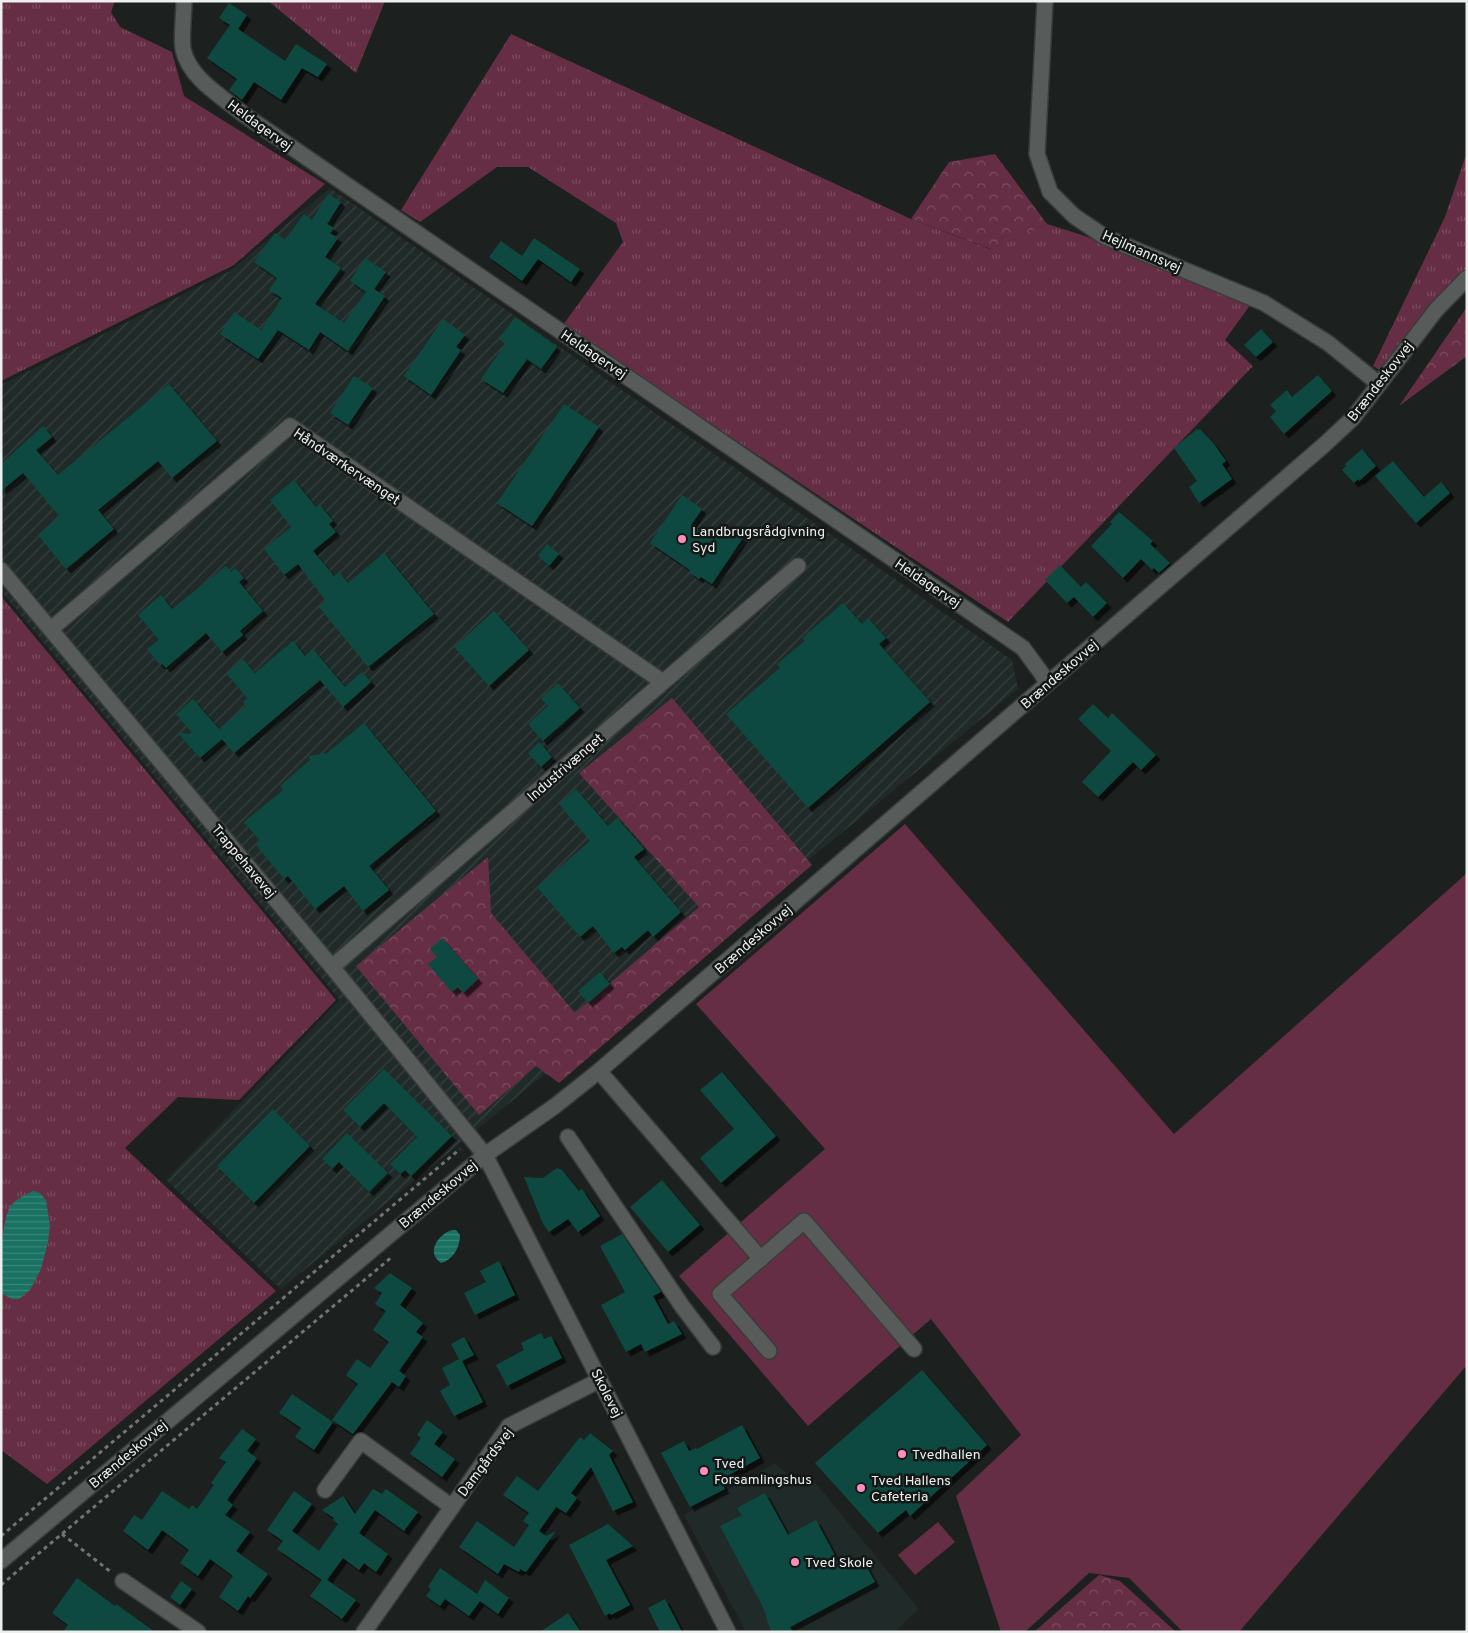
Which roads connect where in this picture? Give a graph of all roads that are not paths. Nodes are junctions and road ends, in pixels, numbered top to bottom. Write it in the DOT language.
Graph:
graph roads {
  1 [pos="184,1"];
  2 [pos="1044,1"];
  3 [pos="1467,278"];
  4 [pos="1379,384"];
  5 [pos="798,566"];
  6 [pos="1,570"];
  7 [pos="51,629"];
  8 [pos="663,682"];
  9 [pos="1047,684"];
  10 [pos="332,967"];
  11 [pos="599,1071"];
  12 [pos="568,1137"];
  13 [pos="485,1155"];
  14 [pos="761,1259"];
  15 [pos="713,1347"];
  16 [pos="914,1349"];
  17 [pos="769,1351"];
  18 [pos="600,1380"];
  19 [pos="326,1490"];
  20 [pos="452,1507"];
  21 [pos="1,1561"];
  22 [pos="124,1581"];
  23 [pos="198,1632"];
  24 [pos="364,1632"];
  25 [pos="728,1632"];
  1 -- 9 [label="street, Heldagervej"];
  2 -- 4 [label="street, Hejlmannsvej"];
  3 -- 4 [label="street, Brændeskovvej"];
  4 -- 9 [label="street, Brændeskovvej"];
  5 -- 8 [label="street, Industrivænget"];
  6 -- 7 [label="street, Trappehavevej"];
  7 -- 8 [label="street, Håndværkervænget"];
  7 -- 10 [label="street, Trappehavevej"];
  8 -- 10 [label="street, Industrivænget"];
  9 -- 11 [label="street, Brændeskovvej"];
  10 -- 13 [label="street, Trappehavevej"];
  11 -- 13 [label="street, Brændeskovvej"];
  11 -- 14 [label="street"];
  12 -- 15 [label="street"];
  13 -- 18 [label="street, Skolevej"];
  13 -- 21 [label="street, Brændeskovvej"];
  14 -- 16 [label="street"];
  14 -- 17 [label="street"];
  18 -- 20 [label="street, Damgårdsvej"];
  18 -- 25 [label="street, Skolevej"];
  19 -- 20 [label="street, Damgårdsvej"];
  20 -- 24 [label="street, Damgårdsvej"];
  22 -- 23 [label="street"];
}
